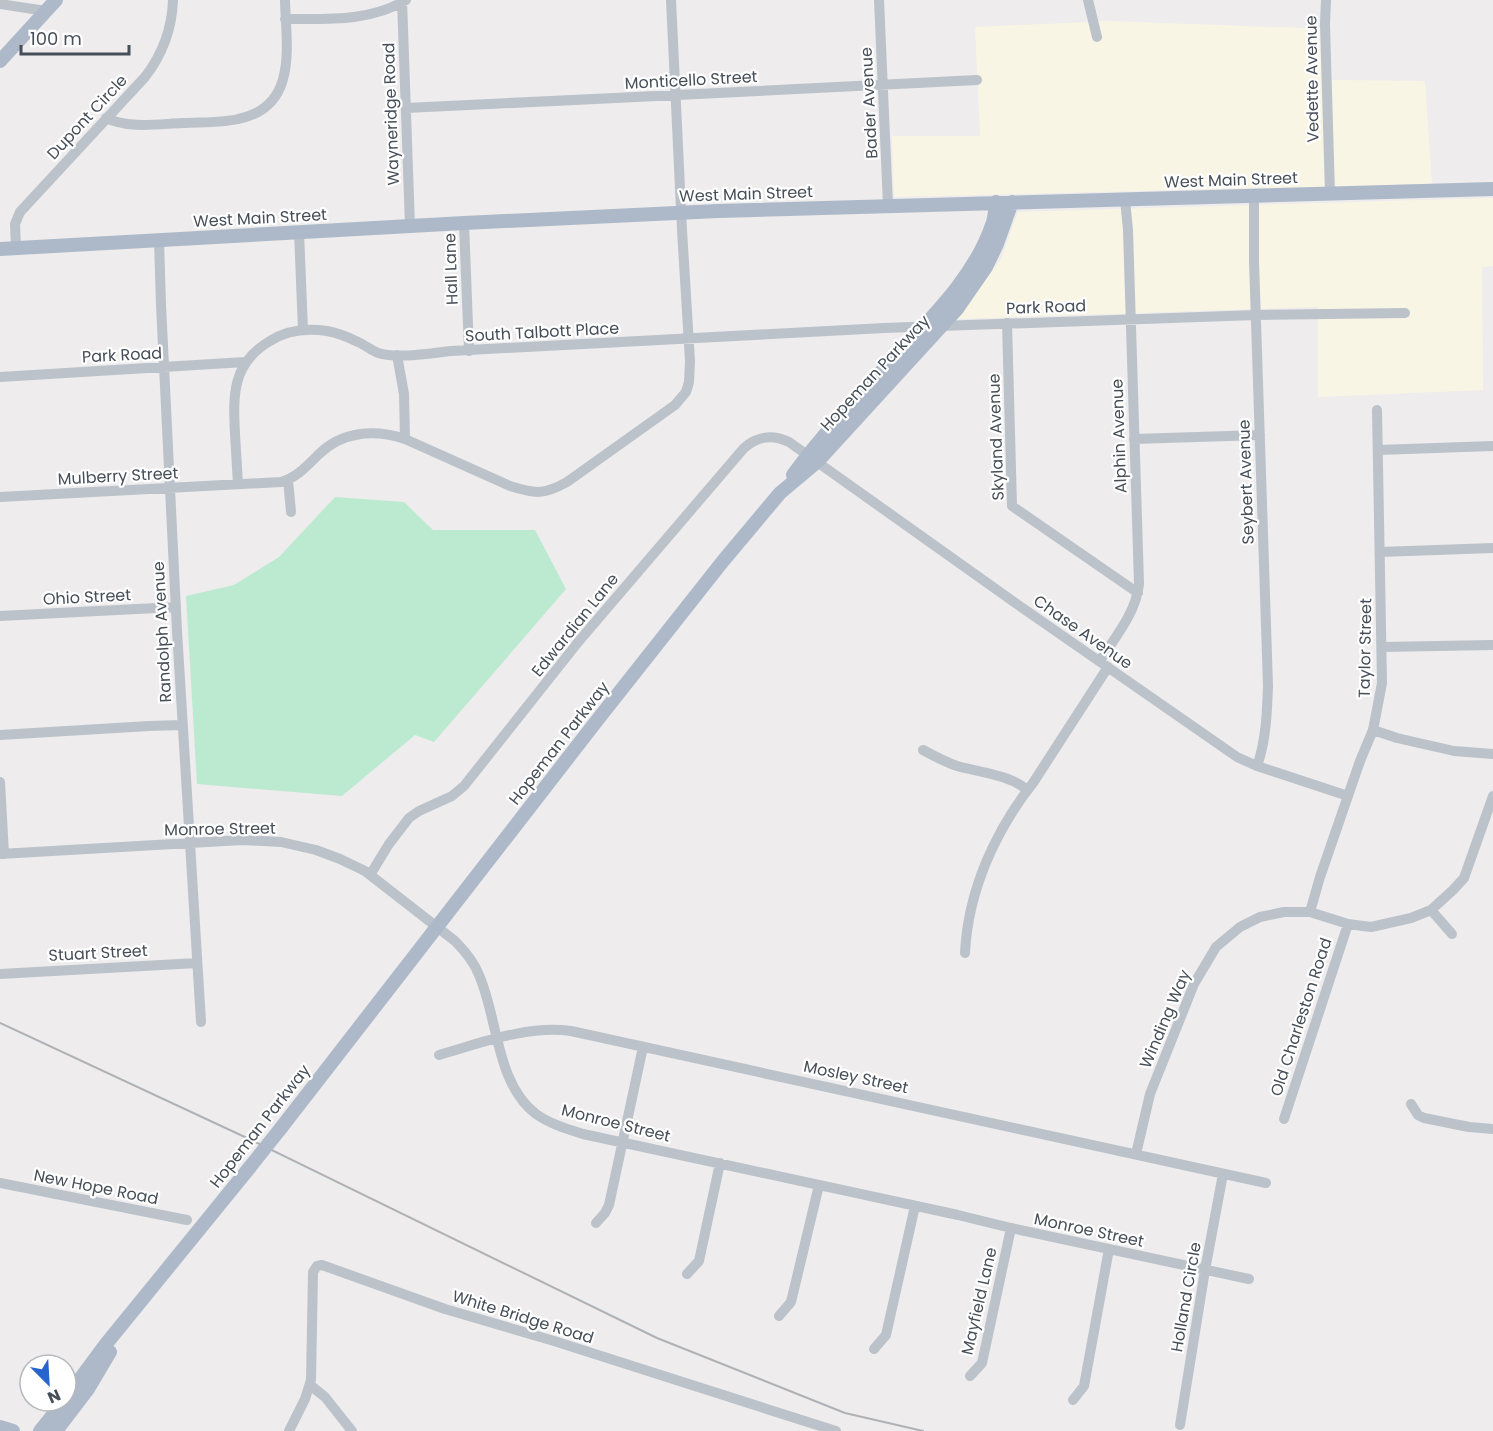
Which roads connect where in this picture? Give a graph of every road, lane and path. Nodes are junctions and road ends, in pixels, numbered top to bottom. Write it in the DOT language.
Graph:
graph roads {
  1 [pos="56,0"];
  2 [pos="173,0"];
  3 [pos="285,0"];
  4 [pos="671,0"];
  5 [pos="879,0"];
  6 [pos="1088,0"];
  7 [pos="1326,0"];
  8 [pos="404,1"];
  9 [pos="0,4"];
  10 [pos="46,11"];
  11 [pos="285,19"];
  12 [pos="1097,37"];
  13 [pos="0,61"];
  14 [pos="977,80"];
  15 [pos="882,85"];
  16 [pos="676,96"];
  17 [pos="406,108"];
  18 [pos="106,118"];
  19 [pos="1493,189"];
  20 [pos="1330,194"];
  21 [pos="1254,196"];
  22 [pos="1125,200"];
  23 [pos="996,202"];
  24 [pos="1012,202"];
  25 [pos="888,206"];
  26 [pos="682,213"];
  27 [pos="464,223"];
  28 [pos="410,226"];
  29 [pos="299,232"];
  30 [pos="159,240"];
  31 [pos="16,248"];
  32 [pos="0,249"];
  33 [pos="1405,313"];
  34 [pos="1256,315"];
  35 [pos="1130,320"];
  36 [pos="1007,323"];
  37 [pos="925,326"];
  38 [pos="941,326"];
  39 [pos="303,330"];
  40 [pos="689,339"];
  41 [pos="469,351"];
  42 [pos="397,355"];
  43 [pos="245,362"];
  44 [pos="165,368"];
  45 [pos="0,377"];
  46 [pos="1377,410"];
  47 [pos="1260,435"];
  48 [pos="1134,439"];
  49 [pos="405,440"];
  50 [pos="1493,446"];
  51 [pos="1378,450"];
  52 [pos="812,458"];
  53 [pos="288,480"];
  54 [pos="238,484"];
  55 [pos="170,488"];
  56 [pos="0,497"];
  57 [pos="291,512"];
  58 [pos="1493,548"];
  59 [pos="1380,552"];
  60 [pos="1138,593"];
  61 [pos="176,607"];
  62 [pos="0,616"];
  63 [pos="1493,645"];
  64 [pos="1382,647"];
  65 [pos="1104,664"];
  66 [pos="182,726"];
  67 [pos="1373,730"];
  68 [pos="0,735"];
  69 [pos="923,750"];
  70 [pos="1493,754"];
  71 [pos="1257,766"];
  72 [pos="0,782"];
  73 [pos="1027,790"];
  74 [pos="1348,796"];
  75 [pos="1493,796"];
  76 [pos="189,843"];
  77 [pos="2,854"];
  78 [pos="370,875"];
  79 [pos="1431,910"];
  80 [pos="1310,912"];
  81 [pos="1347,924"];
  82 [pos="437,927"];
  83 [pos="1452,934"];
  84 [pos="965,953"];
  85 [pos="197,963"];
  86 [pos="0,974"];
  87 [pos="201,1022"];
  88 [pos="497,1039"];
  89 [pos="644,1047"];
  90 [pos="439,1055"];
  91 [pos="1411,1104"];
  92 [pos="1284,1119"];
  93 [pos="1493,1129"];
  94 [pos="622,1142"];
  95 [pos="1136,1154"];
  96 [pos="720,1163"];
  97 [pos="1223,1174"];
  98 [pos="0,1183"];
  99 [pos="1266,1183"];
  100 [pos="819,1185"];
  101 [pos="915,1206"];
  102 [pos="187,1220"];
  103 [pos="596,1223"];
  104 [pos="1011,1228"];
  105 [pos="1108,1249"];
  106 [pos="1205,1270"];
  107 [pos="687,1274"];
  108 [pos="1249,1279"];
  109 [pos="134,1311"];
  110 [pos="779,1316"];
  111 [pos="874,1348"];
  112 [pos="969,1376"];
  113 [pos="78,1382"];
  114 [pos="310,1385"];
  115 [pos="1073,1400"];
  116 [pos="55,1413"];
  117 [pos="1180,1425"];
  118 [pos="0,1427"];
  119 [pos="13,1431"];
  120 [pos="40,1431"];
  121 [pos="57,1431"];
  122 [pos="290,1431"];
  123 [pos="352,1431"];
  124 [pos="836,1431"];
  1 -- 10 [label="main road"];
  2 -- 18 [label="street, Dupont Circle"];
  3 -- 11 [label="street"];
  4 -- 16 [label="street"];
  5 -- 15 [label="street, Bader Avenue"];
  6 -- 12 [label="street"];
  7 -- 20 [label="street, Vedette Avenue"];
  8 -- 11 [label="street"];
  8 -- 17 [label="street, Wayneridge Road"];
  9 -- 10 [label="street"];
  10 -- 13 [label="main road"];
  11 -- 18 [label="street"];
  14 -- 15 [label="street, Monticello Street"];
  15 -- 16 [label="street, Monticello Street"];
  15 -- 25 [label="street, Bader Avenue"];
  16 -- 17 [label="street, Monticello Street"];
  16 -- 26 [label="street"];
  17 -- 28 [label="street, Wayneridge Road"];
  18 -- 31 [label="street, Dupont Circle"];
  19 -- 20 [label="main road, West Main Street"];
  20 -- 21 [label="main road, West Main Street"];
  21 -- 22 [label="main road, West Main Street"];
  21 -- 34 [label="street, Seybert Avenue"];
  22 -- 24 [label="main road, West Main Street"];
  22 -- 35 [label="street, Alphin Avenue"];
  23 -- 24 [label="main road, West Main Street"];
  23 -- 25 [label="main road, West Main Street"];
  23 -- 37 [label="main road"];
  24 -- 38 [label="main road, Hopeman Parkway"];
  25 -- 26 [label="main road, West Main Street"];
  26 -- 27 [label="main road, West Main Street"];
  26 -- 40 [label="street"];
  27 -- 28 [label="main road, West Main Street"];
  27 -- 41 [label="street, Hall Lane"];
  28 -- 29 [label="main road, West Main Street"];
  29 -- 30 [label="main road, West Main Street"];
  29 -- 39 [label="street"];
  30 -- 31 [label="main road, West Main Street"];
  30 -- 44 [label="street, Randolph Avenue"];
  31 -- 32 [label="main road, West Main Street"];
  33 -- 34 [label="street, Park Road"];
  34 -- 35 [label="street, Park Road"];
  34 -- 47 [label="street, Seybert Avenue"];
  35 -- 36 [label="street, Park Road"];
  35 -- 48 [label="street, Alphin Avenue"];
  36 -- 38 [label="street, Park Road"];
  36 -- 60 [label="street, Skyland Avenue"];
  37 -- 38 [label="street, Park Road"];
  37 -- 40 [label="street, Park Road"];
  37 -- 52 [label="main road"];
  38 -- 52 [label="main road, Hopeman Parkway"];
  39 -- 42 [label="street, South Talbott Place"];
  39 -- 43 [label="street"];
  40 -- 41 [label="street, South Talbott Place"];
  40 -- 49 [label="street"];
  41 -- 42 [label="street, South Talbott Place"];
  42 -- 49 [label="street"];
  43 -- 44 [label="street, Park Road"];
  43 -- 54 [label="street"];
  44 -- 45 [label="street, Park Road"];
  44 -- 55 [label="street, Randolph Avenue"];
  46 -- 51 [label="street, Taylor Street"];
  47 -- 48 [label="street"];
  47 -- 71 [label="street, Seybert Avenue"];
  48 -- 60 [label="street, Alphin Avenue"];
  49 -- 53 [label="street"];
  50 -- 51 [label="street"];
  51 -- 59 [label="street, Taylor Street"];
  52 -- 65 [label="street, Chase Avenue"];
  52 -- 78 [label="street, Edwardian Lane"];
  52 -- 82 [label="main road, Hopeman Parkway"];
  53 -- 54 [label="street, Mulberry Street"];
  53 -- 57 [label="street"];
  54 -- 55 [label="street, Mulberry Street"];
  55 -- 56 [label="street, Mulberry Street"];
  55 -- 61 [label="street, Randolph Avenue"];
  58 -- 59 [label="street"];
  59 -- 64 [label="street, Taylor Street"];
  60 -- 65 [label="street, Alphin Avenue"];
  61 -- 62 [label="street, Ohio Street"];
  61 -- 66 [label="street, Randolph Avenue"];
  63 -- 64 [label="street"];
  64 -- 67 [label="street, Taylor Street"];
  65 -- 71 [label="street, Chase Avenue"];
  65 -- 73 [label="street, Alphin Avenue"];
  66 -- 68 [label="street"];
  66 -- 76 [label="street, Randolph Avenue"];
  67 -- 70 [label="street"];
  67 -- 74 [label="street, Taylor Street"];
  69 -- 73 [label="street"];
  71 -- 74 [label="street, Chase Avenue"];
  72 -- 77 [label="street"];
  73 -- 84 [label="street, Alphin Avenue"];
  74 -- 80 [label="street, Taylor Street"];
  75 -- 79 [label="street, Winding Way"];
  76 -- 77 [label="street, Monroe Street"];
  76 -- 78 [label="street, Monroe Street"];
  76 -- 85 [label="street, Randolph Avenue"];
  78 -- 82 [label="street, Monroe Street"];
  79 -- 81 [label="street, Winding Way"];
  79 -- 83 [label="street"];
  80 -- 81 [label="street, Winding Way"];
  80 -- 95 [label="street, Winding Way"];
  81 -- 92 [label="street, Old Charleston Road"];
  82 -- 88 [label="street, Monroe Street"];
  82 -- 109 [label="main road, Hopeman Parkway, bridge"];
  85 -- 86 [label="street, Stuart Street"];
  85 -- 87 [label="street, Randolph Avenue"];
  88 -- 89 [label="street, Mosley Street"];
  88 -- 90 [label="street, Mosley Street"];
  88 -- 94 [label="street, Monroe Street"];
  89 -- 94 [label="street"];
  89 -- 95 [label="street, Mosley Street"];
  91 -- 93 [label="street"];
  94 -- 96 [label="street, Monroe Street"];
  94 -- 103 [label="street"];
  95 -- 97 [label="street, Mosley Street"];
  96 -- 100 [label="street, Monroe Street"];
  96 -- 107 [label="street"];
  97 -- 99 [label="street, Mosley Street"];
  97 -- 106 [label="street, Holland Circle"];
  98 -- 102 [label="street, New Hope Road"];
  100 -- 101 [label="street, Monroe Street"];
  100 -- 110 [label="street"];
  101 -- 104 [label="street, Monroe Street"];
  101 -- 111 [label="street"];
  104 -- 105 [label="street, Monroe Street"];
  104 -- 112 [label="street, Mayfield Lane"];
  105 -- 106 [label="street, Monroe Street"];
  105 -- 115 [label="street"];
  106 -- 108 [label="street, Monroe Street"];
  106 -- 117 [label="street, Holland Circle"];
  109 -- 113 [label="main road, Hopeman Parkway"];
  109 -- 121 [label="main road, Hopeman Parkway"];
  114 -- 122 [label="street"];
  114 -- 123 [label="street"];
  114 -- 124 [label="street, White Bridge Road"];
  116 -- 120 [label="main road, Hopeman Parkway"];
  118 -- 119 [label="main road"];
}
